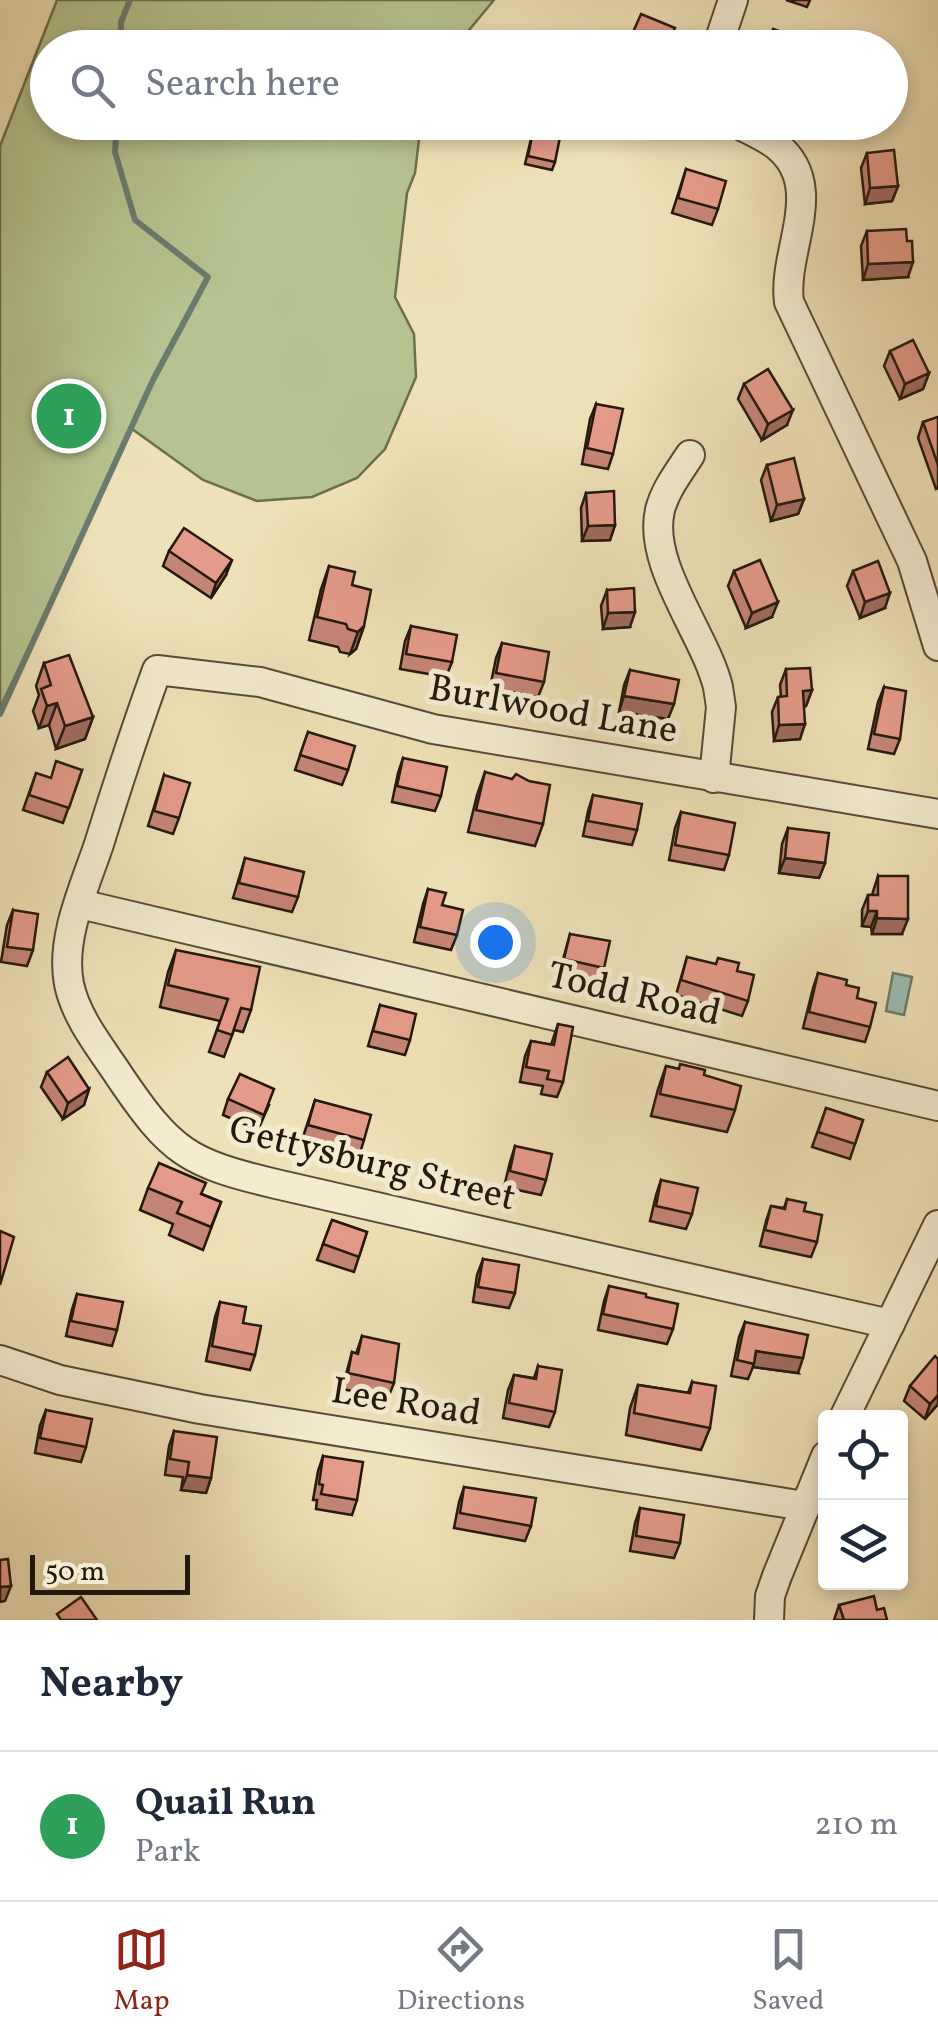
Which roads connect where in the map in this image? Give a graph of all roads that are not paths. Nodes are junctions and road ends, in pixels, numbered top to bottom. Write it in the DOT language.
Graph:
graph roads {
  1 [pos="733,0"];
  2 [pos="723,30"];
  3 [pos="768,140"];
  4 [pos="690,455"];
  5 [pos="938,646"];
  6 [pos="157,670"];
  7 [pos="714,778"];
  8 [pos="938,814"];
  9 [pos="80,904"];
  10 [pos="938,1106"];
  11 [pos="938,1225"];
  12 [pos="890,1324"];
  13 [pos="0,1360"];
  14 [pos="848,1410"];
  15 [pos="818,1474"];
  16 [pos="804,1506"];
  17 [pos="769,1610"];
  1 -- 2 [label="street"];
  3 -- 5 [label="street"];
  4 -- 7 [label="street"];
  6 -- 7 [label="street, Burlwood Lane"];
  6 -- 9 [label="street, Gettysburg Street"];
  7 -- 8 [label="street, Burlwood Lane"];
  9 -- 10 [label="street, Todd Road"];
  9 -- 12 [label="street, Gettysburg Street"];
  11 -- 12 [label="street"];
  12 -- 14 [label="street"];
  13 -- 16 [label="street, Lee Road"];
  15 -- 16 [label="street"];
  16 -- 17 [label="street"];
}
